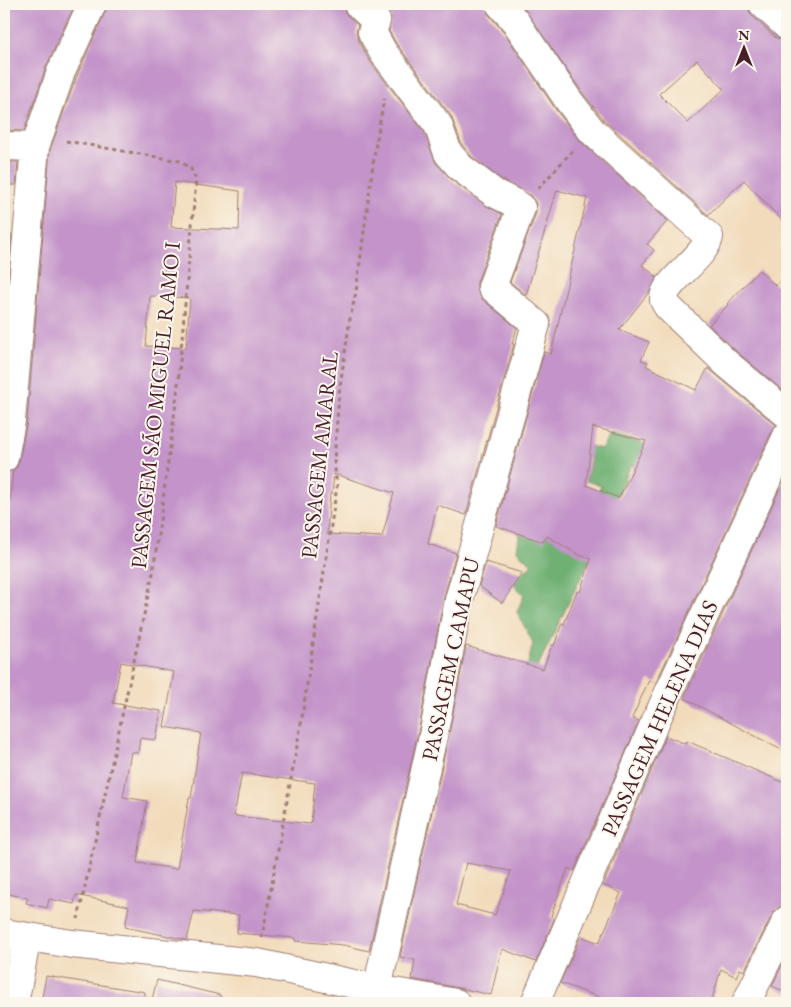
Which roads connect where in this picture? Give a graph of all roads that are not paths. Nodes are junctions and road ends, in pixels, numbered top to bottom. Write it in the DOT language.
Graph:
graph roads {
  1 [pos="92,4"];
  2 [pos="358,4"];
  3 [pos="500,4"];
  4 [pos="763,4"];
  5 [pos="787,26"];
  6 [pos="37,141"];
  7 [pos="4,146"];
  8 [pos="787,414"];
  9 [pos="787,436"];
  10 [pos="4,458"];
  11 [pos="787,920"];
  12 [pos="16,935"];
  13 [pos="381,970"];
  14 [pos="535,1002"];
  15 [pos="14,1003"];
  16 [pos="456,1003"];
  17 [pos="746,1003"];
  1 -- 6 [label="street"];
  2 -- 13 [label="street, PASSAGEM CAMAPU"];
  3 -- 8 [label="street"];
  4 -- 5 [label="street"];
  6 -- 7 [label="street"];
  6 -- 10 [label="street"];
  9 -- 14 [label="street, PASSAGEM HELENA DIAS"];
  11 -- 17 [label="street"];
  12 -- 13 [label="street"];
  12 -- 15 [label="street"];
  13 -- 16 [label="street"];
}
